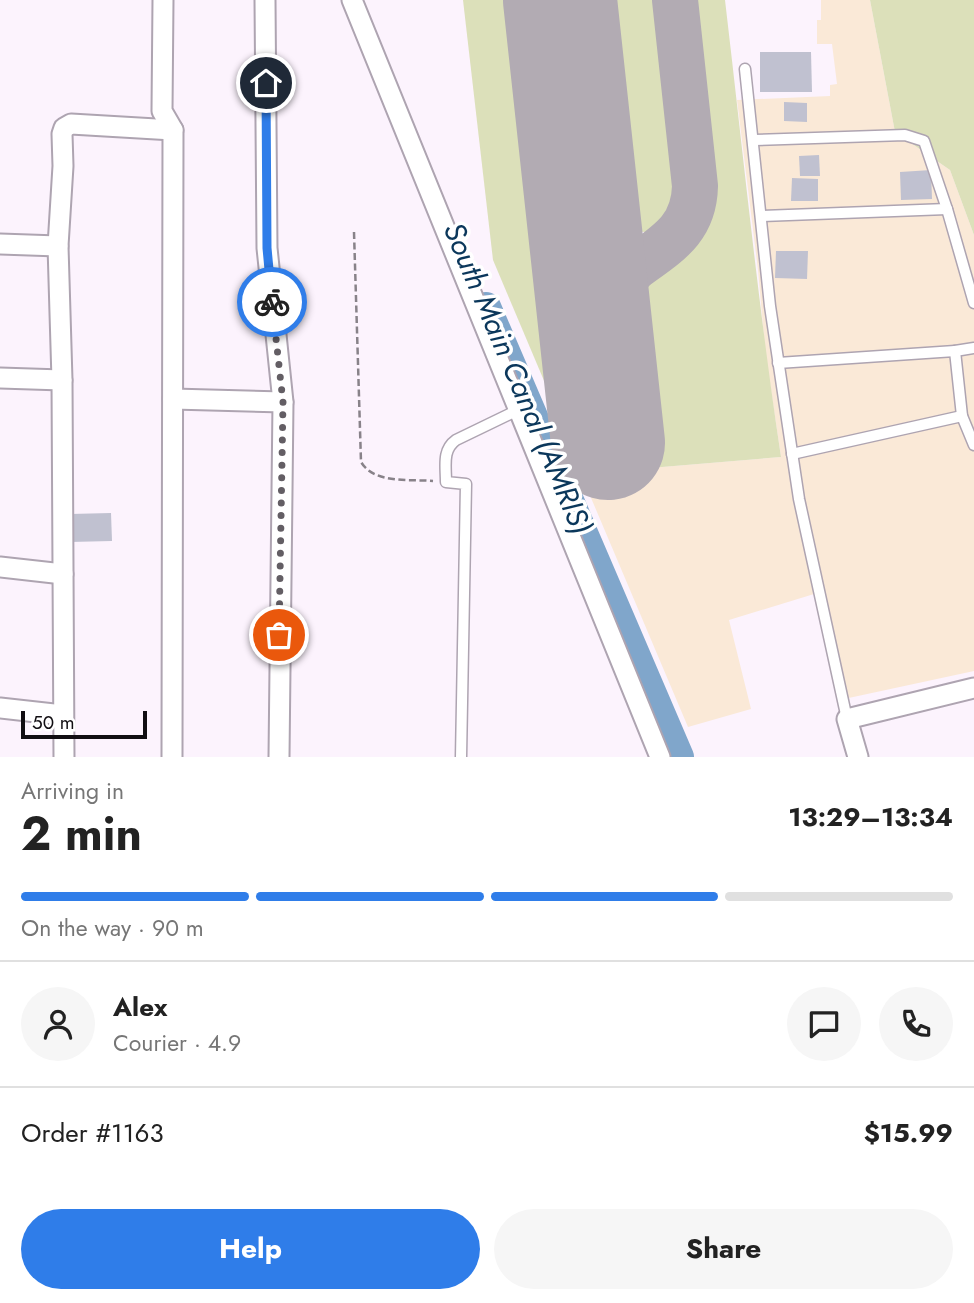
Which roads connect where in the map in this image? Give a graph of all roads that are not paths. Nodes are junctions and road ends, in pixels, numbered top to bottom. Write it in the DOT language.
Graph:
graph roads {
  1 [pos="163,0"];
  2 [pos="265,0"];
  3 [pos="352,0"];
  4 [pos="745,69"];
  5 [pos="173,131"];
  6 [pos="754,140"];
  7 [pos="947,209"];
  8 [pos="762,216"];
  9 [pos="0,244"];
  10 [pos="58,246"];
  11 [pos="974,303"];
  12 [pos="974,348"];
  13 [pos="956,351"];
  14 [pos="778,363"];
  15 [pos="0,378"];
  16 [pos="62,380"];
  17 [pos="173,399"];
  18 [pos="283,402"];
  19 [pos="518,410"];
  20 [pos="962,416"];
  21 [pos="974,445"];
  22 [pos="792,454"];
  23 [pos="0,567"];
  24 [pos="63,574"];
  25 [pos="974,688"];
  26 [pos="0,708"];
  27 [pos="63,715"];
  28 [pos="847,719"];
  29 [pos="64,757"];
  30 [pos="172,757"];
  31 [pos="279,757"];
  32 [pos="461,757"];
  33 [pos="660,757"];
  34 [pos="858,757"];
  1 -- 5 [label="street"];
  2 -- 18 [label="street"];
  3 -- 19 [label="street"];
  4 -- 6 [label="lane"];
  5 -- 10 [label="street"];
  5 -- 17 [label="street"];
  6 -- 7 [label="lane"];
  6 -- 8 [label="lane"];
  7 -- 8 [label="lane"];
  7 -- 11 [label="lane"];
  8 -- 14 [label="lane"];
  9 -- 10 [label="street"];
  10 -- 16 [label="street"];
  12 -- 13 [label="lane"];
  13 -- 14 [label="lane"];
  13 -- 20 [label="lane"];
  14 -- 22 [label="lane"];
  15 -- 16 [label="street"];
  16 -- 24 [label="street"];
  17 -- 18 [label="street"];
  17 -- 30 [label="street"];
  18 -- 31 [label="street"];
  19 -- 32 [label="lane"];
  19 -- 33 [label="street"];
  20 -- 21 [label="lane"];
  20 -- 22 [label="lane"];
  22 -- 28 [label="lane"];
  23 -- 24 [label="street"];
  24 -- 27 [label="street"];
  25 -- 28 [label="street"];
  26 -- 27 [label="street"];
  27 -- 29 [label="street"];
  28 -- 34 [label="street"];
}
